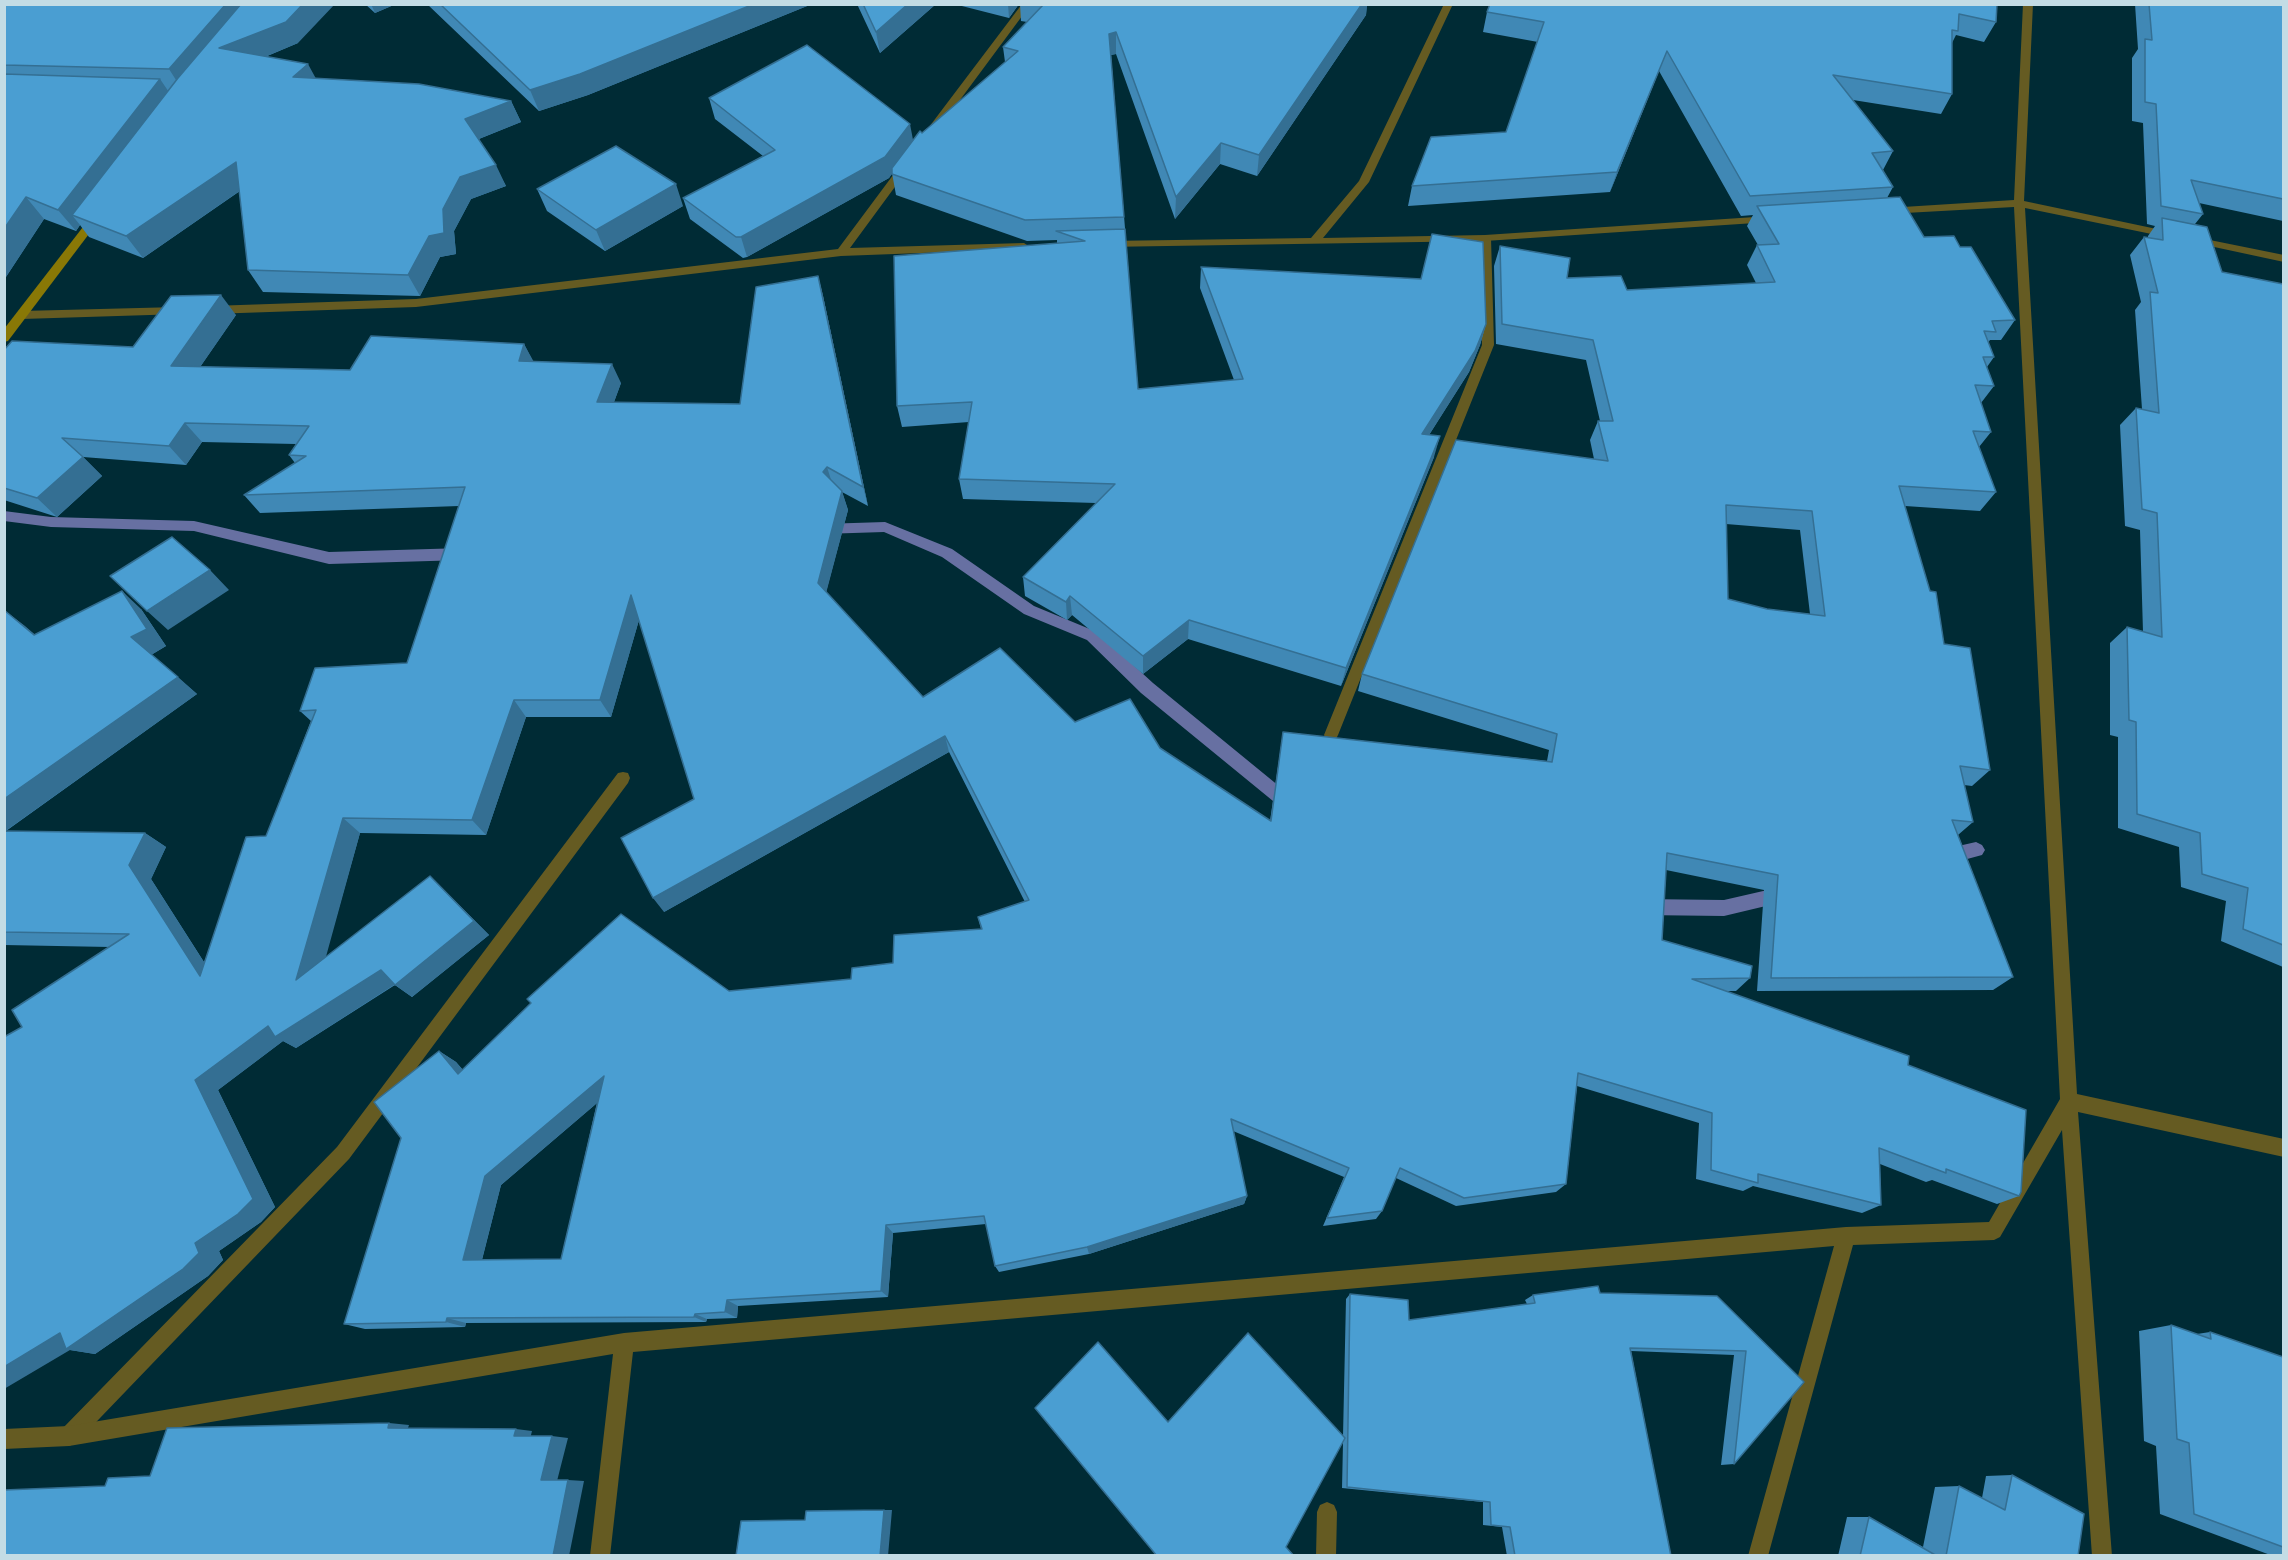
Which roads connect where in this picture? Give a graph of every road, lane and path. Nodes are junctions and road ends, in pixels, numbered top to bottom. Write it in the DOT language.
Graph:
graph roads {
  1 [pos="1027,4"];
  2 [pos="1449,4"];
  3 [pos="2028,4"];
  4 [pos="927,138"];
  5 [pos="912,157"];
  6 [pos="2019,202"];
  7 [pos="101,211"];
  8 [pos="1876,212"];
  9 [pos="1782,218"];
  10 [pos="1485,238"];
  11 [pos="1316,239"];
  12 [pos="1090,245"];
  13 [pos="1031,247"];
  14 [pos="841,252"];
  15 [pos="2283,259"];
  16 [pos="22,315"];
  17 [pos="4,316"];
  18 [pos="4,338"];
  19 [pos="1331,735"];
  20 [pos="623,778"];
  21 [pos="2068,1101"];
  22 [pos="2283,1148"];
  23 [pos="1846,1236"];
  24 [pos="624,1343"];
  25 [pos="69,1436"];
  26 [pos="4,1439"];
  27 [pos="1327,1512"];
  28 [pos="600,1556"];
  29 [pos="1326,1556"];
  30 [pos="1758,1556"];
  31 [pos="2102,1556"];
  1 -- 4 [label="street"];
  2 -- 11 [label="street"];
  3 -- 6 [label="street"];
  5 -- 14 [label="street"];
  6 -- 8 [label="street"];
  6 -- 15 [label="street"];
  6 -- 21 [label="street"];
  7 -- 16 [label="street"];
  9 -- 10 [label="street"];
  10 -- 11 [label="street"];
  10 -- 19 [label="street"];
  11 -- 12 [label="street"];
  13 -- 14 [label="street"];
  14 -- 16 [label="street"];
  16 -- 17 [label="street"];
  16 -- 18 [label="street"];
  20 -- 25 [label="street"];
  21 -- 22 [label="street"];
  21 -- 23 [label="street"];
  21 -- 31 [label="street"];
  23 -- 24 [label="street"];
  23 -- 30 [label="street"];
  24 -- 25 [label="street"];
  24 -- 28 [label="street"];
  25 -- 26 [label="street"];
  27 -- 29 [label="street"];
}
